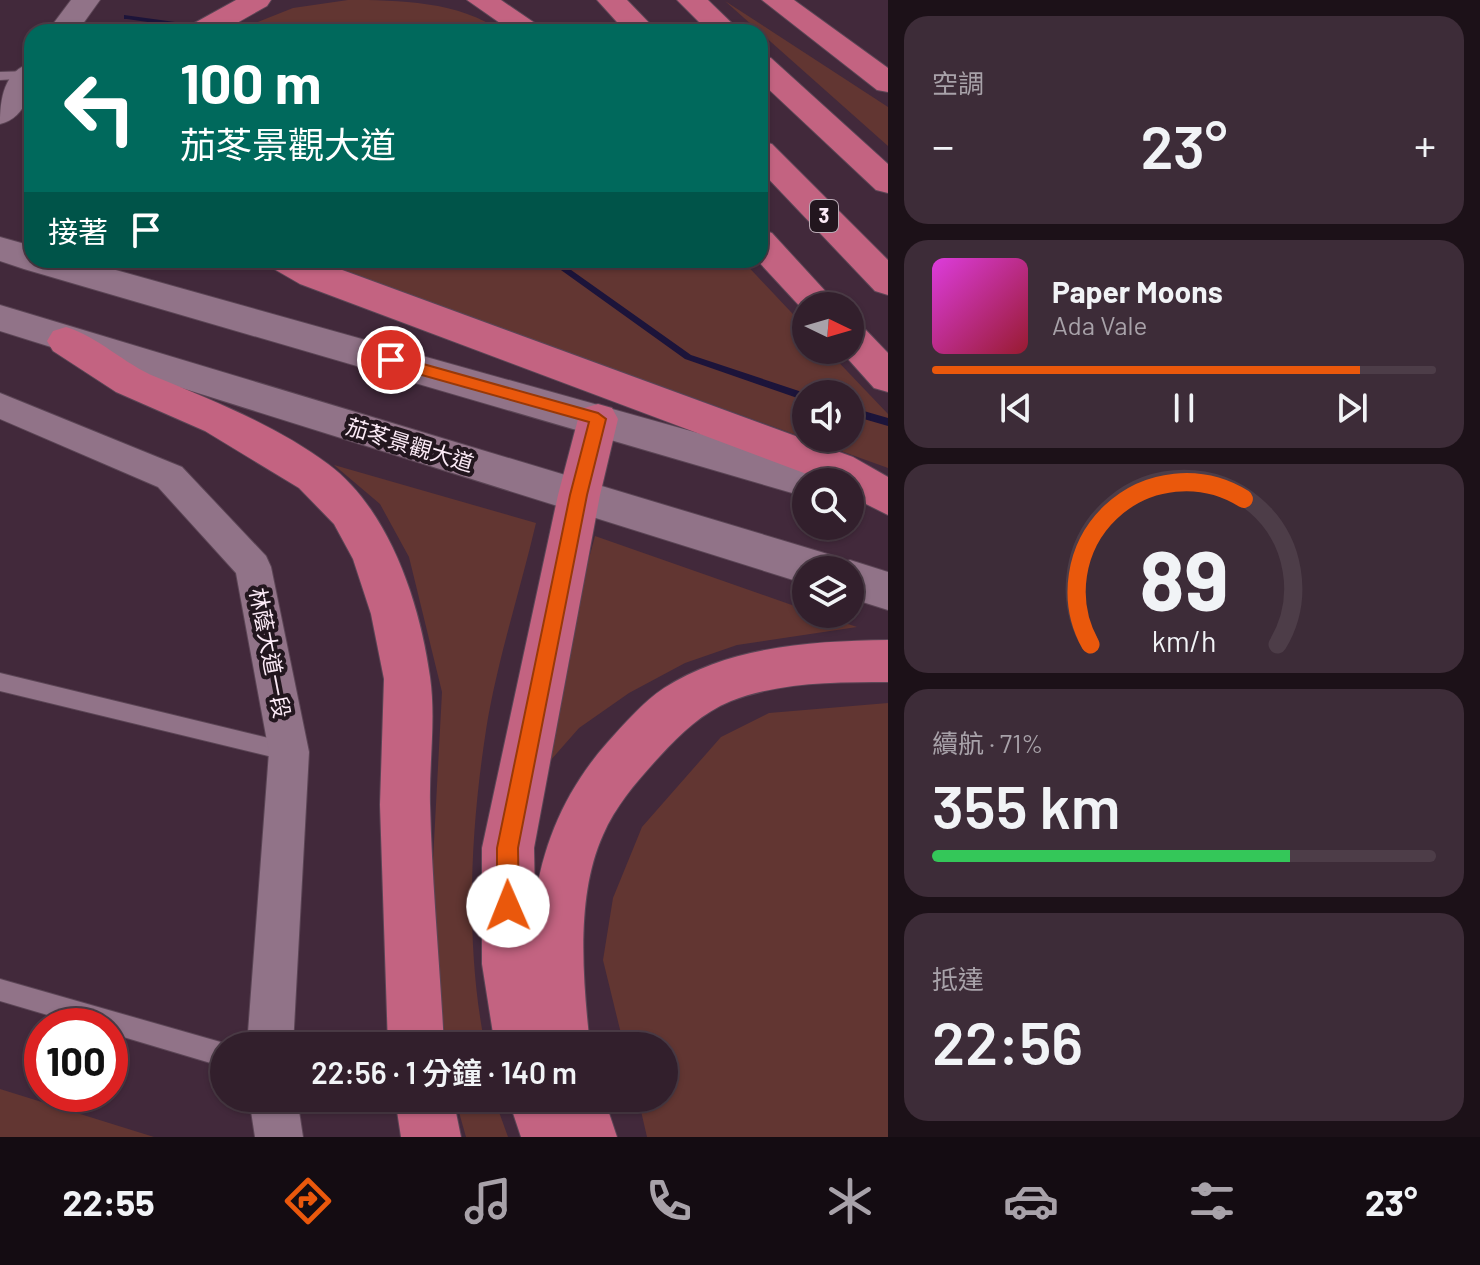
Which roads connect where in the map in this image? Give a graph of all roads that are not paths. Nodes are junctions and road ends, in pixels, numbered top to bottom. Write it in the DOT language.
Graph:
graph roads {
  1 [pos="86,0"];
  2 [pos="257,0"];
  3 [pos="481,0"];
  4 [pos="535,0"];
  5 [pos="611,0"];
  6 [pos="691,0"];
  7 [pos="776,0"];
  8 [pos="68,24"];
  9 [pos="213,24"];
  10 [pos="520,24"];
  11 [pos="558,24"];
  12 [pos="635,24"];
  13 [pos="717,24"];
  14 [pos="768,71"];
  15 [pos="20,74"];
  16 [pos="888,83"];
  17 [pos="0,114"];
  18 [pos="768,159"];
  19 [pos="888,182"];
  20 [pos="0,249"];
  21 [pos="768,250"];
  22 [pos="24,256"];
  23 [pos="67,268"];
  24 [pos="301,268"];
  25 [pos="888,282"];
  26 [pos="808,292"];
  27 [pos="0,318"];
  28 [pos="66,341"];
  29 [pos="864,352"];
  30 [pos="888,378"];
  31 [pos="0,405"];
  32 [pos="598,419"];
  33 [pos="792,476"];
  34 [pos="579,495"];
  35 [pos="864,497"];
  36 [pos="888,498"];
  37 [pos="888,505"];
  38 [pos="792,561"];
  39 [pos="864,583"];
  40 [pos="888,591"];
  41 [pos="888,661"];
  42 [pos="0,682"];
  43 [pos="289,752"];
  44 [pos="0,990"];
  45 [pos="271,1032"];
  46 [pos="415,1032"];
  47 [pos="521,1032"];
  48 [pos="560,1032"];
  49 [pos="210,1051"];
  50 [pos="275,1112"];
  51 [pos="427,1112"];
  52 [pos="542,1112"];
  53 [pos="579,1112"];
  54 [pos="279,1137"];
  55 [pos="431,1137"];
  56 [pos="551,1137"];
  57 [pos="587,1137"];
  1 -- 8 [label="main road"];
  2 -- 9 [label="highway"];
  3 -- 10 [label="highway"];
  4 -- 11 [label="highway"];
  5 -- 12 [label="highway"];
  6 -- 13 [label="highway"];
  7 -- 16 [label="highway"];
  14 -- 19 [label="highway"];
  15 -- 17 [label="main road"];
  18 -- 25 [label="highway, 3"];
  20 -- 22 [label="main road"];
  21 -- 26 [label="highway"];
  23 -- 32 [label="main road"];
  24 -- 36 [label="highway"];
  27 -- 28 [label="main road, 茄苳景觀大道"];
  28 -- 34 [label="main road, 茄苳景觀大道"];
  28 -- 46 [label="highway"];
  29 -- 30 [label="highway"];
  31 -- 43 [label="street, 林蔭大道一段"];
  32 -- 33 [label="main road"];
  32 -- 34 [label="highway"];
  34 -- 38 [label="main road, 茄苳景觀大道"];
  34 -- 47 [label="highway"];
  35 -- 37 [label="main road"];
  39 -- 40 [label="main road"];
  41 -- 48 [label="highway"];
  42 -- 43 [label="lane"];
  43 -- 45 [label="street, 林蔭大道一段"];
  44 -- 49 [label="lane"];
  50 -- 54 [label="street"];
  51 -- 55 [label="highway"];
  52 -- 56 [label="highway"];
  53 -- 57 [label="highway"];
}
